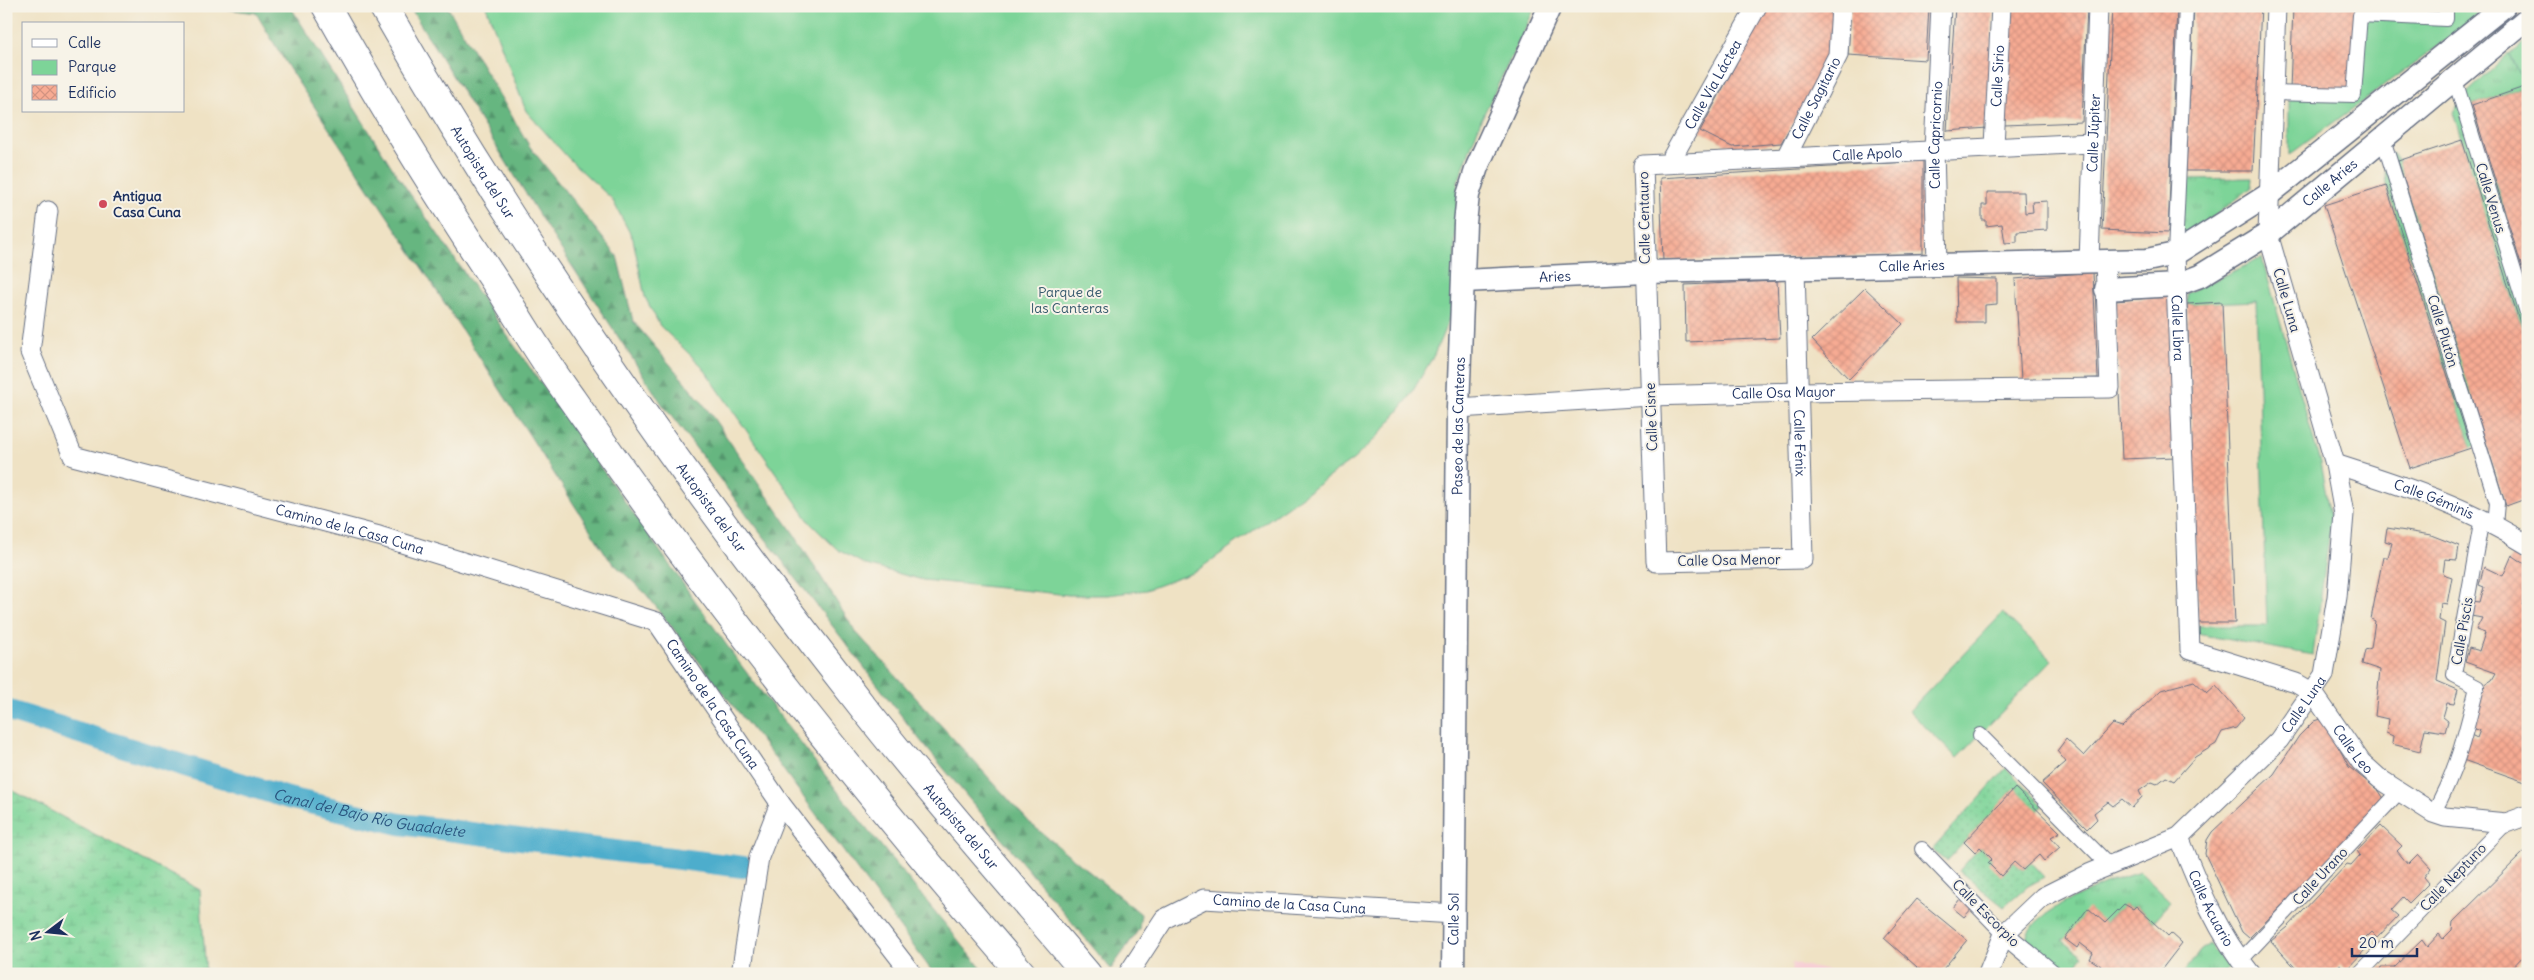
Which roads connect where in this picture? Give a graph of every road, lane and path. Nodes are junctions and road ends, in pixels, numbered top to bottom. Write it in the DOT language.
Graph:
graph roads {
  1 [pos="326,6"];
  2 [pos="383,6"];
  3 [pos="1550,6"];
  4 [pos="1757,6"];
  5 [pos="1841,6"];
  6 [pos="1941,6"];
  7 [pos="2001,6"];
  8 [pos="2098,6"];
  9 [pos="2186,6"];
  10 [pos="2276,6"];
  11 [pos="2446,6"];
  12 [pos="2504,6"];
  13 [pos="2371,11"];
  14 [pos="2528,18"];
  15 [pos="2455,80"];
  16 [pos="2272,93"];
  17 [pos="2383,139"];
  18 [pos="2092,143"];
  19 [pos="1994,146"];
  20 [pos="1934,149"];
  21 [pos="1786,157"];
  22 [pos="1669,162"];
  23 [pos="1643,165"];
  24 [pos="2268,195"];
  25 [pos="48,211"];
  26 [pos="2268,234"];
  27 [pos="2175,254"];
  28 [pos="2097,261"];
  29 [pos="1937,264"];
  30 [pos="1795,268"];
  31 [pos="1646,272"];
  32 [pos="1464,281"];
  33 [pos="2176,285"];
  34 [pos="2106,289"];
  35 [pos="2528,316"];
  36 [pos="2110,388"];
  37 [pos="1799,392"];
  38 [pos="1650,396"];
  39 [pos="1458,408"];
  40 [pos="2335,464"];
  41 [pos="2488,522"];
  42 [pos="2528,545"];
  43 [pos="1803,559"];
  44 [pos="1656,562"];
  45 [pos="2190,650"];
  46 [pos="2313,693"];
  47 [pos="1980,734"];
  48 [pos="2399,792"];
  49 [pos="780,804"];
  50 [pos="2433,813"];
  51 [pos="2528,815"];
  52 [pos="2506,823"];
  53 [pos="2179,837"];
  54 [pos="1922,849"];
  55 [pos="1453,864"];
  56 [pos="2109,865"];
  57 [pos="1454,914"];
  58 [pos="2004,934"];
  59 [pos="2246,967"];
  60 [pos="741,974"];
  61 [pos="912,974"];
  62 [pos="1022,974"];
  63 [pos="1087,974"];
  64 [pos="1128,974"];
  65 [pos="1453,974"];
  66 [pos="1988,974"];
  67 [pos="2052,974"];
  68 [pos="2359,974"];
  1 -- 62 [label="highway"];
  2 -- 63 [label="highway, Autopista del Sur"];
  3 -- 32 [label="street, Paseo de las Canteras"];
  4 -- 22 [label="street, Calle Vía Láctea"];
  5 -- 21 [label="street, Calle Sagitario"];
  6 -- 20 [label="street, Calle Capricornio"];
  7 -- 19 [label="street, Calle Sirio"];
  8 -- 18 [label="street, Calle Júpiter"];
  9 -- 27 [label="street, Calle Libra"];
  10 -- 16 [label="street"];
  11 -- 13 [label="street"];
  12 -- 24 [label="street, Calle Aries"];
  13 -- 16 [label="street"];
  14 -- 15 [label="street, Calle Aries"];
  15 -- 17 [label="street, Calle Aries"];
  15 -- 35 [label="street, Calle Venus"];
  16 -- 24 [label="street"];
  17 -- 26 [label="street, Calle Aries"];
  17 -- 41 [label="street, Calle Plutón"];
  18 -- 19 [label="street, Calle Apolo"];
  18 -- 28 [label="street, Calle Júpiter"];
  19 -- 20 [label="street, Calle Apolo"];
  20 -- 21 [label="street, Calle Apolo"];
  20 -- 29 [label="street, Calle Capricornio"];
  21 -- 22 [label="street, Calle Apolo"];
  22 -- 23 [label="street, Calle Apolo"];
  23 -- 31 [label="street, Calle Centauro"];
  24 -- 26 [label="street, Calle Luna"];
  24 -- 27 [label="street, Calle Aries"];
  25 -- 49 [label="street, Camino de la Casa Cuna"];
  26 -- 33 [label="street, Calle Aries"];
  26 -- 40 [label="street, Calle Luna"];
  27 -- 28 [label="street, Calle Aries"];
  27 -- 33 [label="street, Calle Libra"];
  28 -- 29 [label="street, Calle Aries"];
  28 -- 34 [label="street, Calle Júpiter"];
  29 -- 30 [label="street, Calle Aries"];
  30 -- 31 [label="street, Calle Aries"];
  30 -- 37 [label="street, Calle Fénix"];
  31 -- 32 [label="street, Aries"];
  31 -- 38 [label="street, Calle Cisne"];
  32 -- 39 [label="street, Paseo de las Canteras"];
  33 -- 34 [label="street, Calle Aries"];
  33 -- 45 [label="street, Calle Libra"];
  34 -- 36 [label="street, Calle Júpiter"];
  36 -- 37 [label="street, Calle Osa Mayor"];
  37 -- 38 [label="street, Calle Osa Mayor"];
  37 -- 43 [label="street, Calle Fénix"];
  38 -- 39 [label="street, Calle Osa Mayor"];
  38 -- 44 [label="street, Calle Cisne"];
  39 -- 55 [label="street, Paseo de las Canteras"];
  40 -- 41 [label="street, Calle Géminis"];
  40 -- 46 [label="street, Calle Luna"];
  41 -- 42 [label="street, Calle Géminis"];
  41 -- 50 [label="street, Calle Piscis"];
  43 -- 44 [label="street, Calle Osa Menor"];
  45 -- 46 [label="street, Calle Leo"];
  46 -- 48 [label="street, Calle Leo"];
  46 -- 53 [label="street, Calle Luna"];
  47 -- 56 [label="street"];
  48 -- 50 [label="street, Calle Leo"];
  48 -- 59 [label="street, Calle Urano"];
  49 -- 60 [label="street"];
  49 -- 61 [label="street, Camino de la Casa Cuna"];
  50 -- 52 [label="street, Calle Leo"];
  51 -- 52 [label="street, Calle Leo"];
  52 -- 68 [label="street, Calle Neptuno"];
  53 -- 56 [label="street, Calle Luna"];
  53 -- 59 [label="street, Calle Acuario"];
  54 -- 58 [label="street, Calle Escorpio"];
  55 -- 57 [label="street, Calle Sol"];
  56 -- 58 [label="street, Calle Luna"];
  57 -- 64 [label="street, Camino de la Casa Cuna"];
  57 -- 65 [label="street, Calle Sol"];
  58 -- 66 [label="street, Calle Luna"];
  58 -- 67 [label="street, Calle Escorpio"];
}
